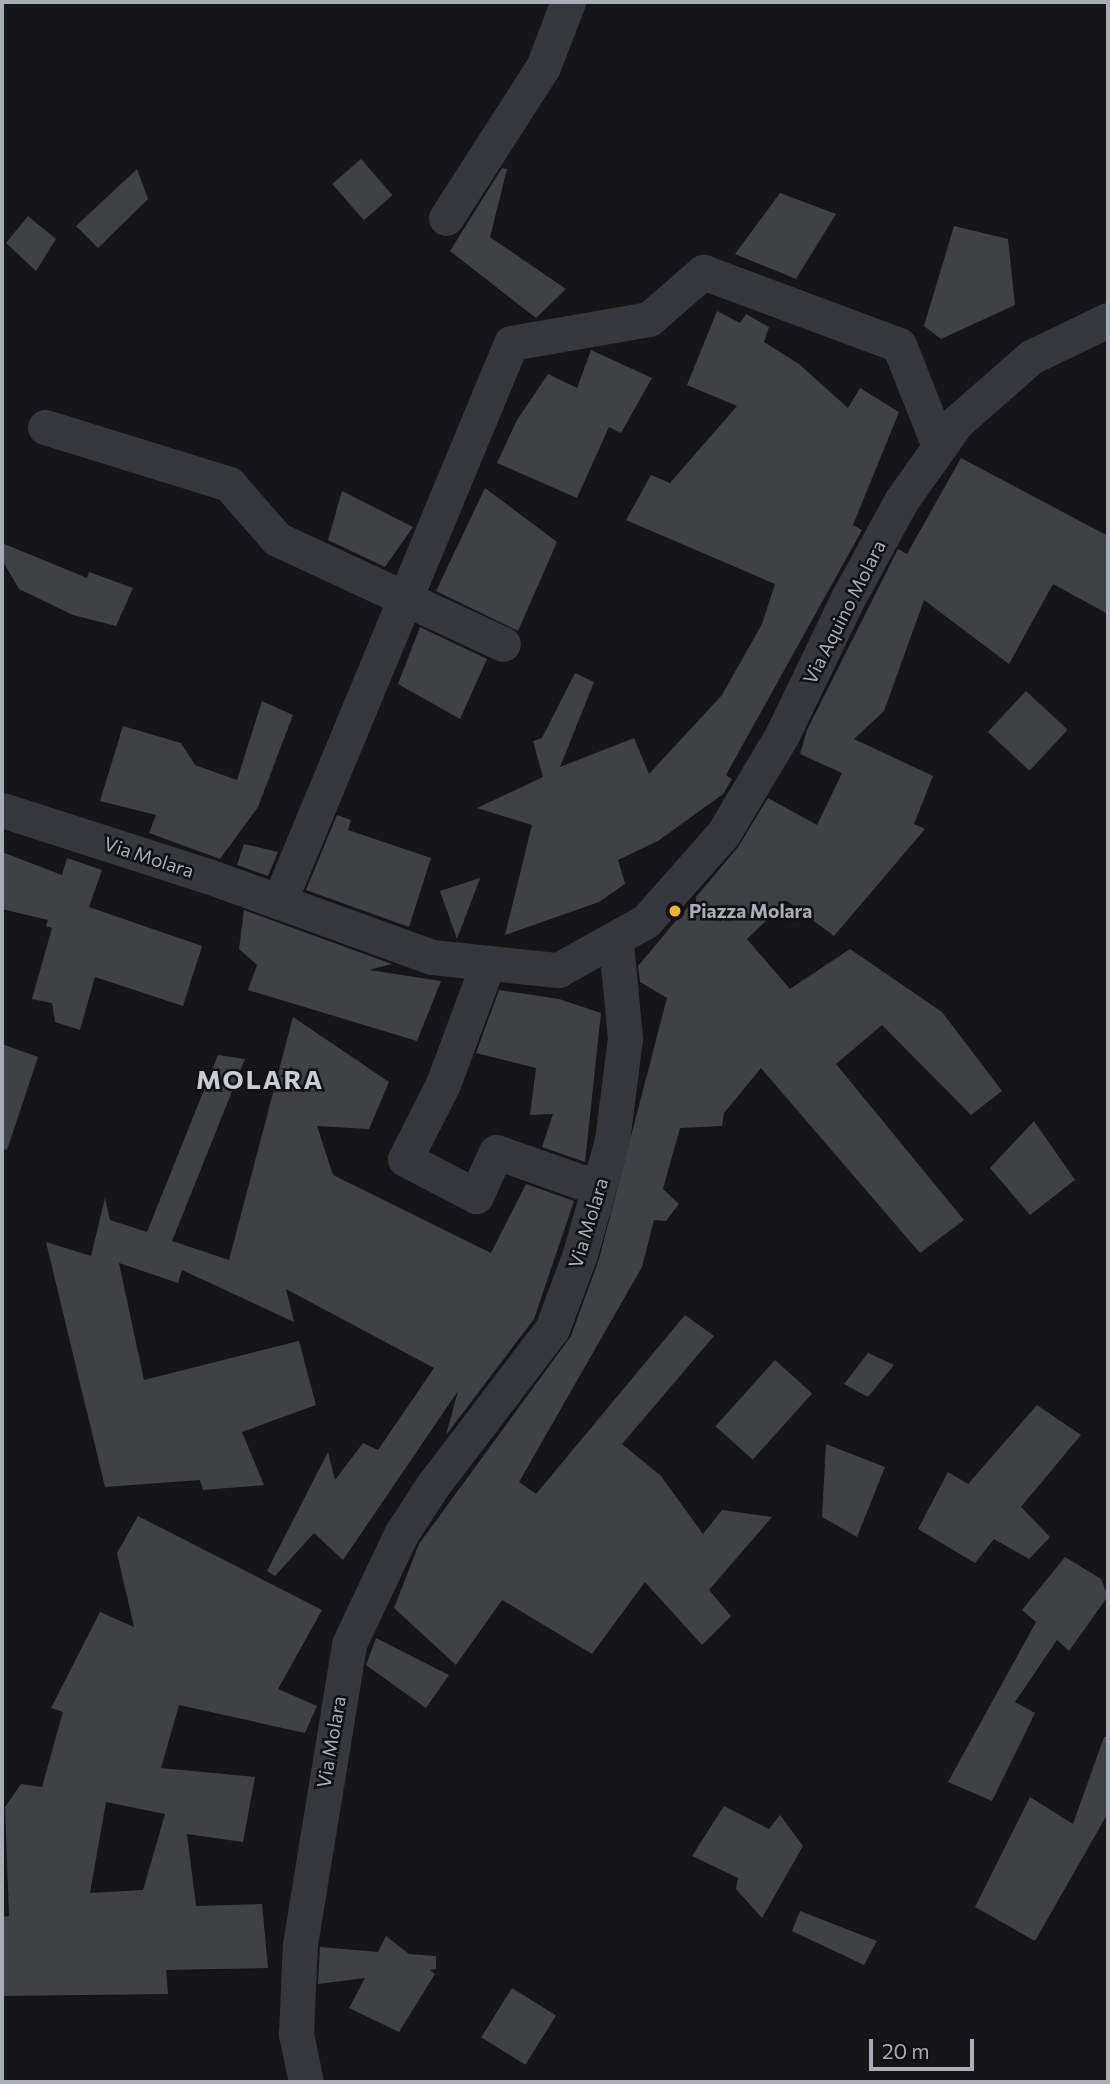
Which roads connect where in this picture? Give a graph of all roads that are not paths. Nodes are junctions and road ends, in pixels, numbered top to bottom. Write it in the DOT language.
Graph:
graph roads {
  1 [pos="568,2"];
  2 [pos="446,218"];
  3 [pos="1108,320"];
  4 [pos="45,427"];
  5 [pos="939,446"];
  6 [pos="405,598"];
  7 [pos="503,644"];
  8 [pos="2,810"];
  9 [pos="279,902"];
  10 [pos="616,942"];
  11 [pos="488,963"];
  12 [pos="598,1188"];
  13 [pos="306,2082"];
  1 -- 2 [label="street"];
  3 -- 5 [label="street, Via Aquino Molara"];
  4 -- 6 [label="street"];
  5 -- 6 [label="street"];
  5 -- 10 [label="street, Via Aquino Molara"];
  6 -- 7 [label="street"];
  6 -- 9 [label="street"];
  8 -- 9 [label="street, Via Molara"];
  9 -- 11 [label="street, Via Molara"];
  10 -- 11 [label="street, Via Molara"];
  10 -- 12 [label="street, Via Molara"];
  11 -- 12 [label="street"];
  12 -- 13 [label="street, Via Molara"];
}
